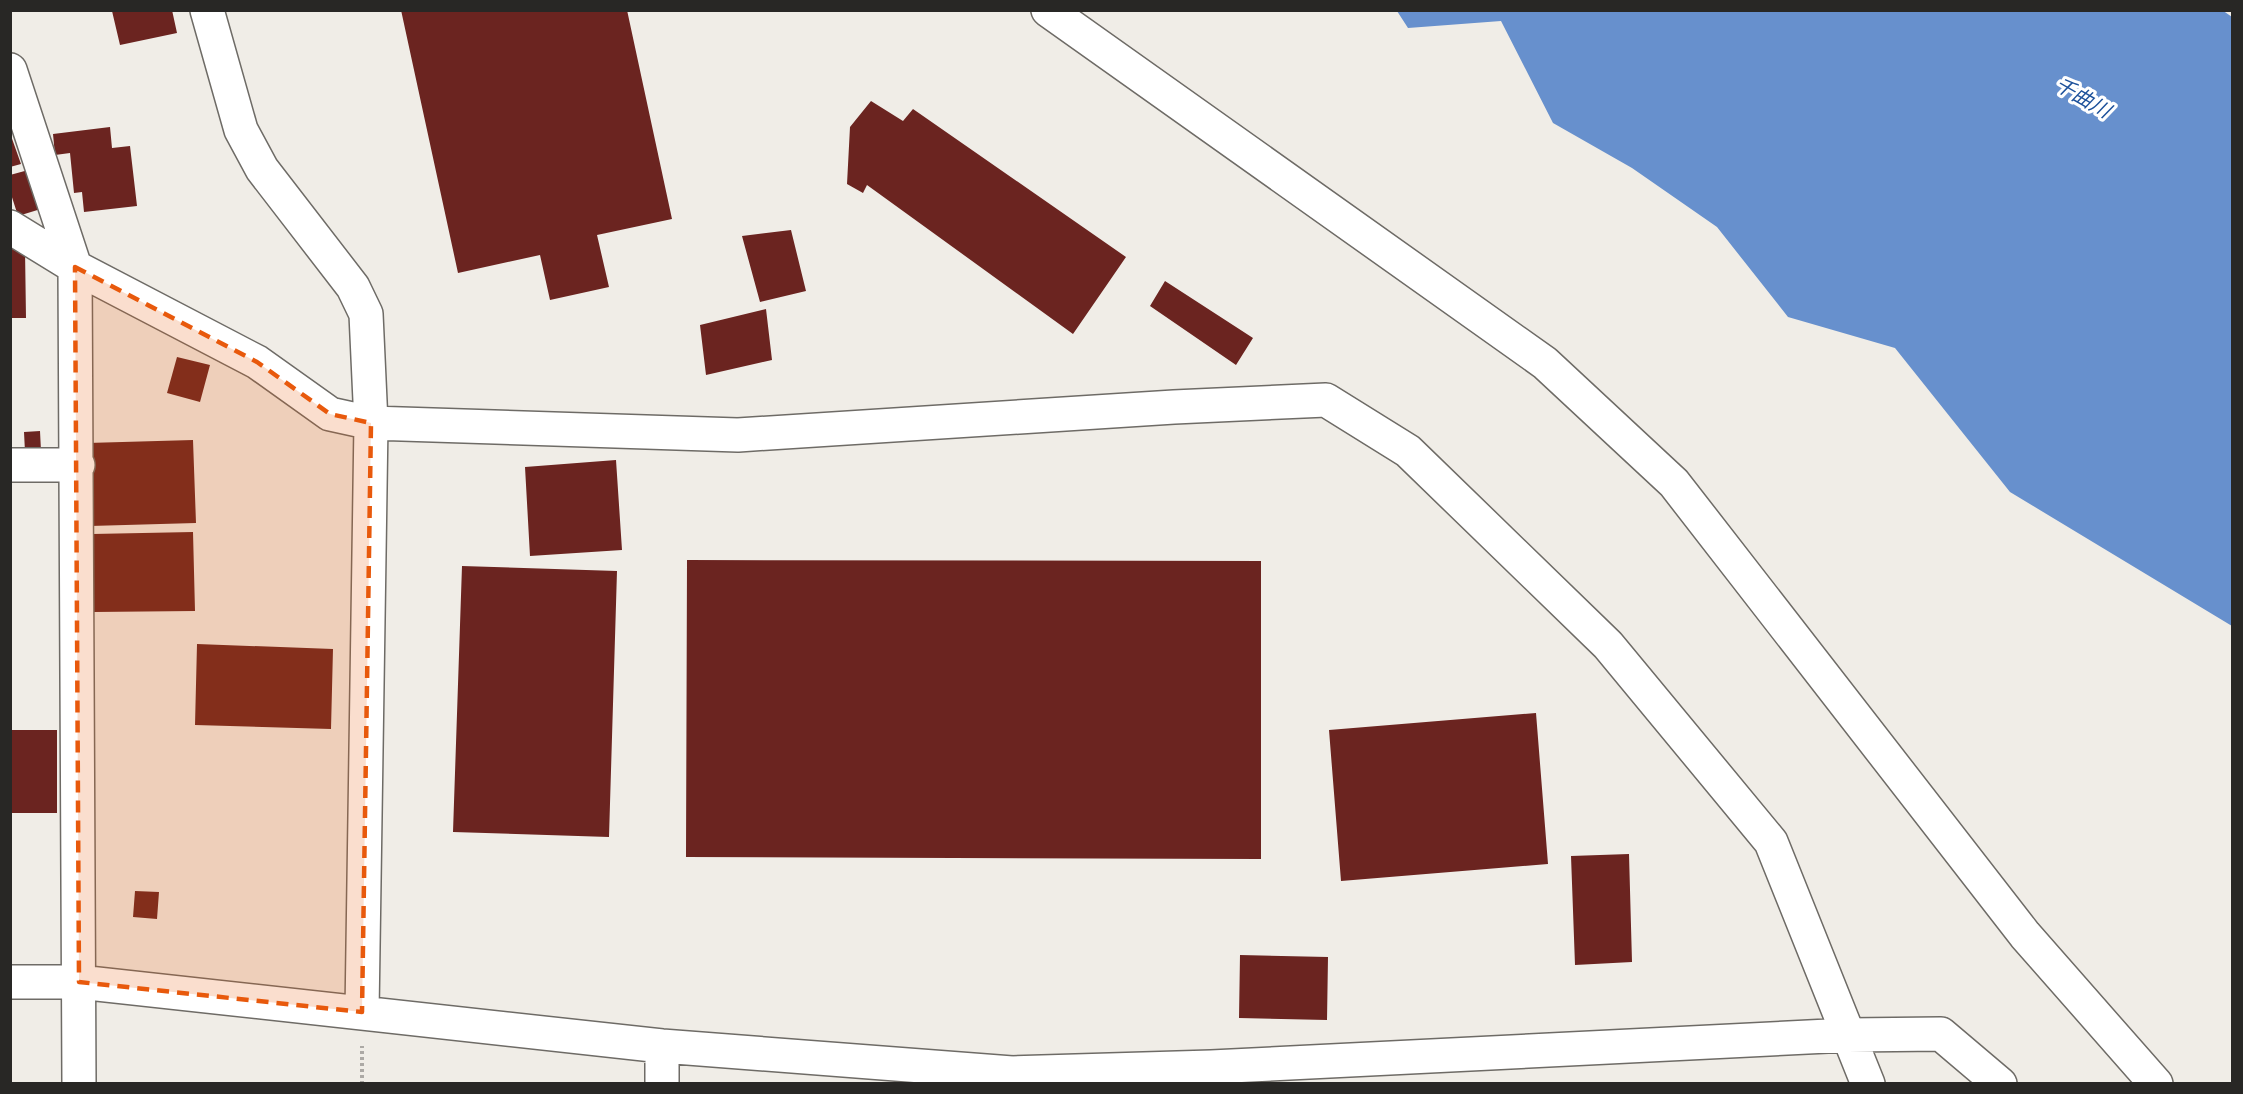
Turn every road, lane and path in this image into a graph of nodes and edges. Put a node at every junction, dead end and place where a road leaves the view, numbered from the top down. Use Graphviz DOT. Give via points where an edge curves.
graph roads {
  1 [pos="207,10"];
  2 [pos="1048,10"];
  3 [pos="10,70"];
  4 [pos="10,227"];
  5 [pos="75,267"];
  6 [pos="371,423"];
  7 [pos="10,465"];
  8 [pos="78,465"];
  9 [pos="10,982"];
  10 [pos="79,982"];
  11 [pos="362,1012"];
  12 [pos="1848,1035"];
  13 [pos="662,1046"];
  14 [pos="949,1076"];
  15 [pos="79,1083"];
  16 [pos="662,1083"];
  17 [pos="1868,1083"];
  18 [pos="2000,1083"];
  19 [pos="2156,1083"];
  1 -- 6 [label="street" via="241,130 262,169 353,287 366,314"];
  2 -- 19 [label="street" via="1545,363 1674,483 2025,935"];
  3 -- 5 [label="street"];
  4 -- 5 [label="street"];
  5 -- 6 [label="street" via="256,362 330,414"];
  5 -- 8 [label="street"];
  6 -- 11 [label="street"];
  6 -- 12 [label="street" via="738,435 1326,400 1408,451 1608,645 1771,842"];
  7 -- 8 [label="street"];
  8 -- 10 [label="street"];
  9 -- 10 [label="street"];
  10 -- 11 [label="street"];
  10 -- 15 [label="street"];
  11 -- 13 [label="street"];
  12 -- 14 [label="street"];
  12 -- 17 [label="street"];
  12 -- 18 [label="street" via="1941,1034"];
  13 -- 14 [label="street"];
  13 -- 16 [label="street"];
}
